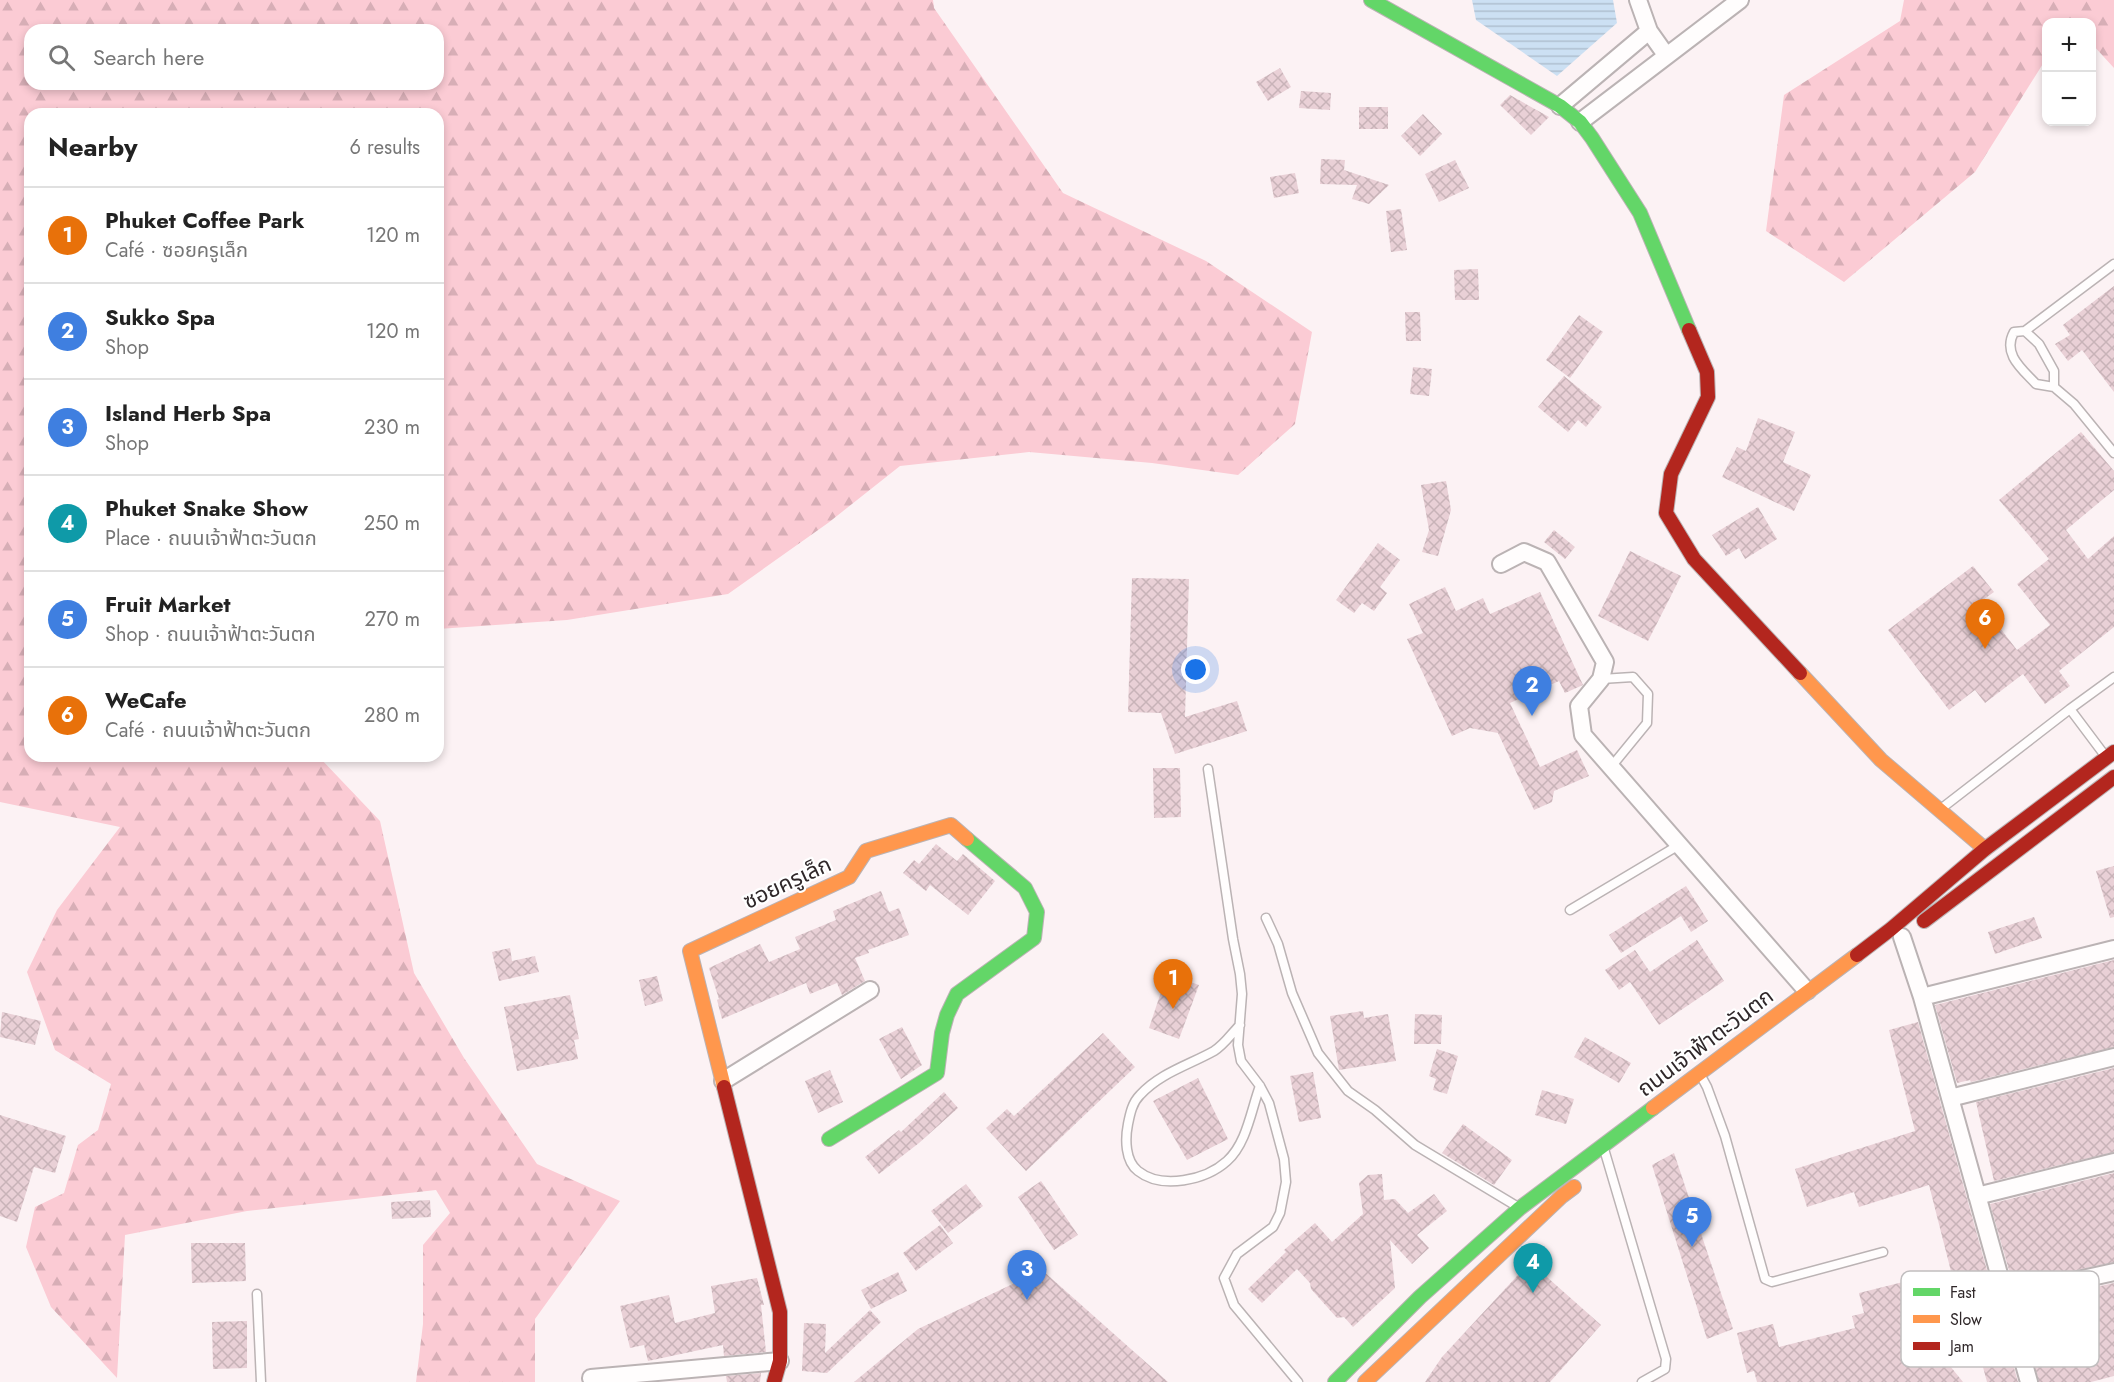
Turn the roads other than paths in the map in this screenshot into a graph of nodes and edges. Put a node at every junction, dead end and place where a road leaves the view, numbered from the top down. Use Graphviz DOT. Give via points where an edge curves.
graph roads {
  1 [pos="1371,0"];
  2 [pos="1638,0"];
  3 [pos="1740,0"];
  4 [pos="1649,31"];
  5 [pos="1666,55"];
  6 [pos="1560,106"];
  7 [pos="1580,122"];
  8 [pos="2114,264"];
  9 [pos="2025,331"];
  10 [pos="2054,387"];
  11 [pos="2114,453"];
  12 [pos="1501,564"];
  13 [pos="2114,677"];
  14 [pos="1601,679"];
  15 [pos="2070,709"];
  16 [pos="2112,759"];
  17 [pos="1611,767"];
  18 [pos="1208,769"];
  19 [pos="2114,777"];
  20 [pos="1939,810"];
  21 [pos="1679,846"];
  22 [pos="1985,849"];
  23 [pos="1570,910"];
  24 [pos="1266,918"];
  25 [pos="1902,938"];
  26 [pos="2114,949"];
  27 [pos="870,990"];
  28 [pos="1807,991"];
  29 [pos="1828,994"];
  30 [pos="1922,997"];
  31 [pos="1240,1025"];
  32 [pos="2114,1057"];
  33 [pos="1699,1073"];
  34 [pos="723,1081"];
  35 [pos="1260,1086"];
  36 [pos="1950,1098"];
  37 [pos="829,1139"];
  38 [pos="1603,1146"];
  39 [pos="2114,1162"];
  40 [pos="1603,1165"];
  41 [pos="1977,1196"];
  42 [pos="1520,1208"];
  43 [pos="1883,1252"];
  44 [pos="1998,1271"];
  45 [pos="2114,1272"];
  46 [pos="2099,1275"];
  47 [pos="257,1294"];
  48 [pos="780,1361"];
  49 [pos="2025,1367"];
  50 [pos="591,1378"];
  51 [pos="261,1382"];
  52 [pos="774,1382"];
  53 [pos="1298,1382"];
  54 [pos="1335,1382"];
  55 [pos="1365,1382"];
  56 [pos="1642,1382"];
  57 [pos="2029,1382"];
  1 -- 6 [label="street"];
  2 -- 4 [label="street"];
  3 -- 5 [label="street"];
  4 -- 5 [label="street"];
  4 -- 6 [label="street"];
  5 -- 7 [label="street"];
  6 -- 7 [label="street"];
  7 -- 20 [label="street" via="1640,213 1707,372 1708,397 1671,474 1666,513 1694,560 1881,760"];
  8 -- 9 [label="lane"];
  9 -- 10 [label="lane" via="2039,345 2054,371"];
  9 -- 10 [label="lane" via="2014,333 2010,340 2012,358 2036,384"];
  10 -- 11 [label="lane" via="2074,404"];
  12 -- 14 [label="street" via="1524,552 1547,562 1605,662"];
  13 -- 15 [label="lane"];
  14 -- 17 [label="street" via="1579,706 1583,735"];
  14 -- 17 [label="lane" via="1633,677 1648,694 1647,723"];
  15 -- 16 [label="lane"];
  15 -- 20 [label="lane"];
  16 -- 22 [label="street, ถนนเจ้าฟ้าตะวันตก"];
  17 -- 21 [label="street"];
  18 -- 31 [label="lane" via="1240,974"];
  19 -- 25 [label="street"];
  20 -- 22 [label="street"];
  21 -- 23 [label="lane"];
  21 -- 28 [label="street"];
  22 -- 28 [label="street, ถนนเจ้าฟ้าตะวันตก" via="1891,929"];
  24 -- 42 [label="lane" via="1318,1053 1348,1091 1415,1145"];
  25 -- 29 [label="street"];
  25 -- 30 [label="street"];
  26 -- 30 [label="street"];
  27 -- 34 [label="street"];
  28 -- 33 [label="street, ถนนเจ้าฟ้าตะวันตก"];
  30 -- 36 [label="street"];
  31 -- 35 [label="lane" via="1241,1061"];
  31 -- 35 [label="lane" via="1217,1049 1171,1072 1139,1096 1130,1111 1126,1132 1128,1157 1137,1171 1163,1181 1200,1177 1227,1161 1238,1146"];
  32 -- 36 [label="street"];
  33 -- 38 [label="street, ถนนเจ้าฟ้าตะวันตก"];
  33 -- 43 [label="lane" via="1725,1136 1765,1280 1772,1282"];
  34 -- 37 [label="street, ซอยครูเล็ก" via="690,951 849,877 866,851 951,825 1026,888 1037,912 1034,938 957,994 942,1033 938,1073"];
  34 -- 48 [label="street, ซอยครูเล็ก" via="780,1312"];
  35 -- 53 [label="lane" via="1269,1103 1286,1182 1273,1227 1237,1254 1224,1278 1234,1305"];
  36 -- 41 [label="street"];
  38 -- 40 [label="lane"];
  38 -- 42 [label="street, ถนนเจ้าฟ้าตะวันตก"];
  39 -- 41 [label="street"];
  40 -- 55 [label="street" via="1562,1196"];
  40 -- 56 [label="lane" via="1666,1359 1665,1369"];
  41 -- 44 [label="street"];
  42 -- 54 [label="street, ถนนเจ้าฟ้าตะวันตก" via="1420,1297"];
  45 -- 46 [label="street"];
  47 -- 51 [label="lane"];
  48 -- 50 [label="street"];
  48 -- 52 [label="street, ซอยครูเล็ก"];
  49 -- 57 [label="street"];
}
